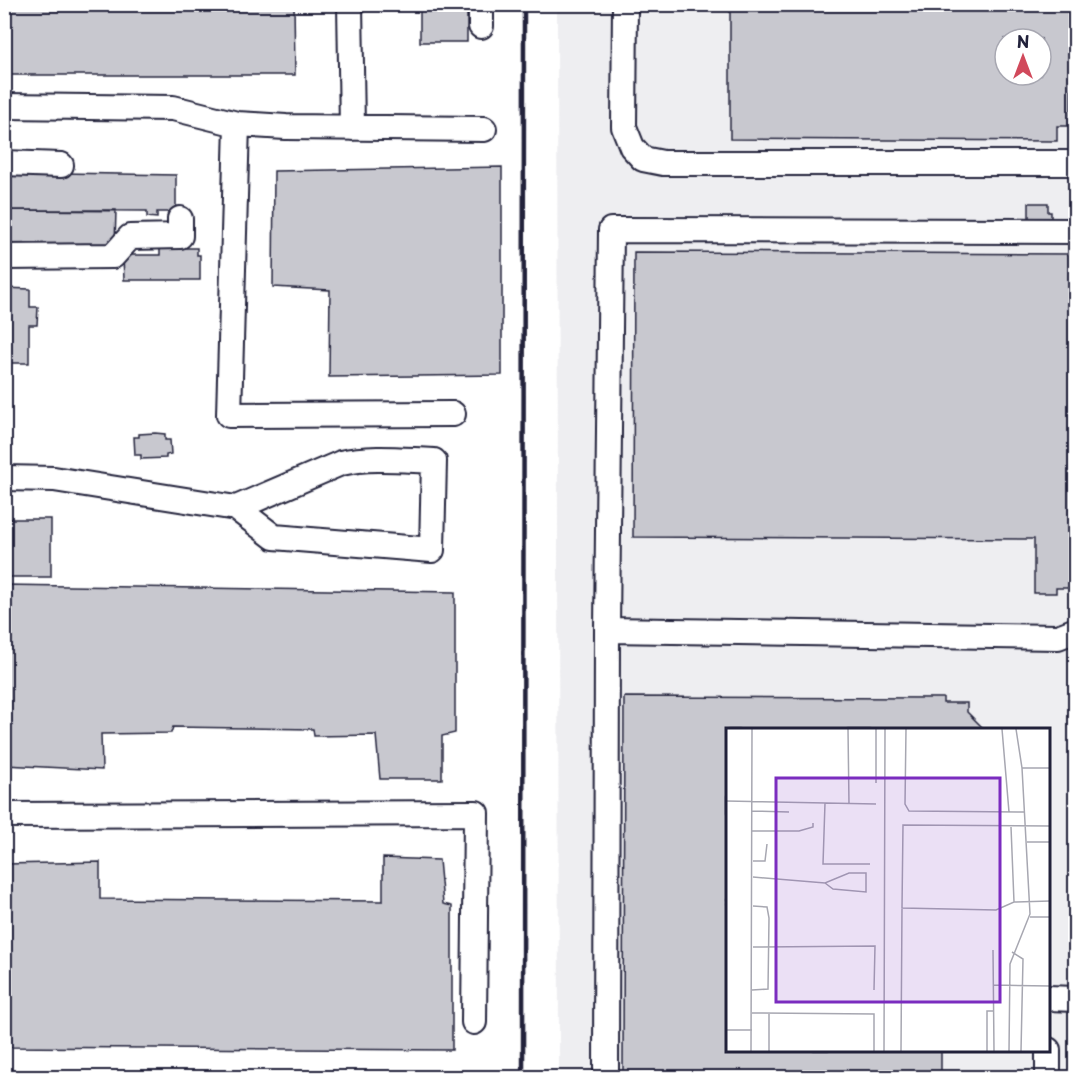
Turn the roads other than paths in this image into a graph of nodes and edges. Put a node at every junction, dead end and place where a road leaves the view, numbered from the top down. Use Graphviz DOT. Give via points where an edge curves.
graph roads {
  1 [pos="350,4"];
  2 [pos="625,4"];
  3 [pos="4,106"];
  4 [pos="237,124"];
  5 [pos="352,128"];
  6 [pos="484,129"];
  7 [pos="4,163"];
  8 [pos="1076,163"];
  9 [pos="61,165"];
  10 [pos="180,219"];
  11 [pos="1076,231"];
  12 [pos="4,257"];
  13 [pos="453,414"];
  14 [pos="4,478"];
  15 [pos="236,508"];
  16 [pos="608,630"];
  17 [pos="1076,630"];
  18 [pos="4,815"];
  19 [pos="1050,998"];
  20 [pos="1076,999"];
  21 [pos="474,1022"];
  22 [pos="1048,1052"];
  23 [pos="606,1077"];
  24 [pos="1048,1077"];
  1 -- 5 [label="lane"];
  2 -- 8 [label="lane" via="624,128 632,147 643,159 663,163"];
  3 -- 4 [label="lane" via="173,108"];
  4 -- 5 [label="lane"];
  4 -- 13 [label="lane" via="229,415"];
  5 -- 6 [label="lane"];
  7 -- 9 [label="lane"];
  10 -- 12 [label="lane" via="180,236 130,237 113,256"];
  11 -- 16 [label="lane" via="611,230"];
  14 -- 15 [label="lane" via="54,479"];
  15 -- 15 [label="lane" via="273,537 432,550 434,461 352,461"];
  16 -- 17 [label="lane" via="1058,636"];
  16 -- 23 [label="lane"];
  18 -- 21 [label="lane" via="476,813"];
  19 -- 20 [label="lane"];
  22 -- 24 [label="lane"];
}
